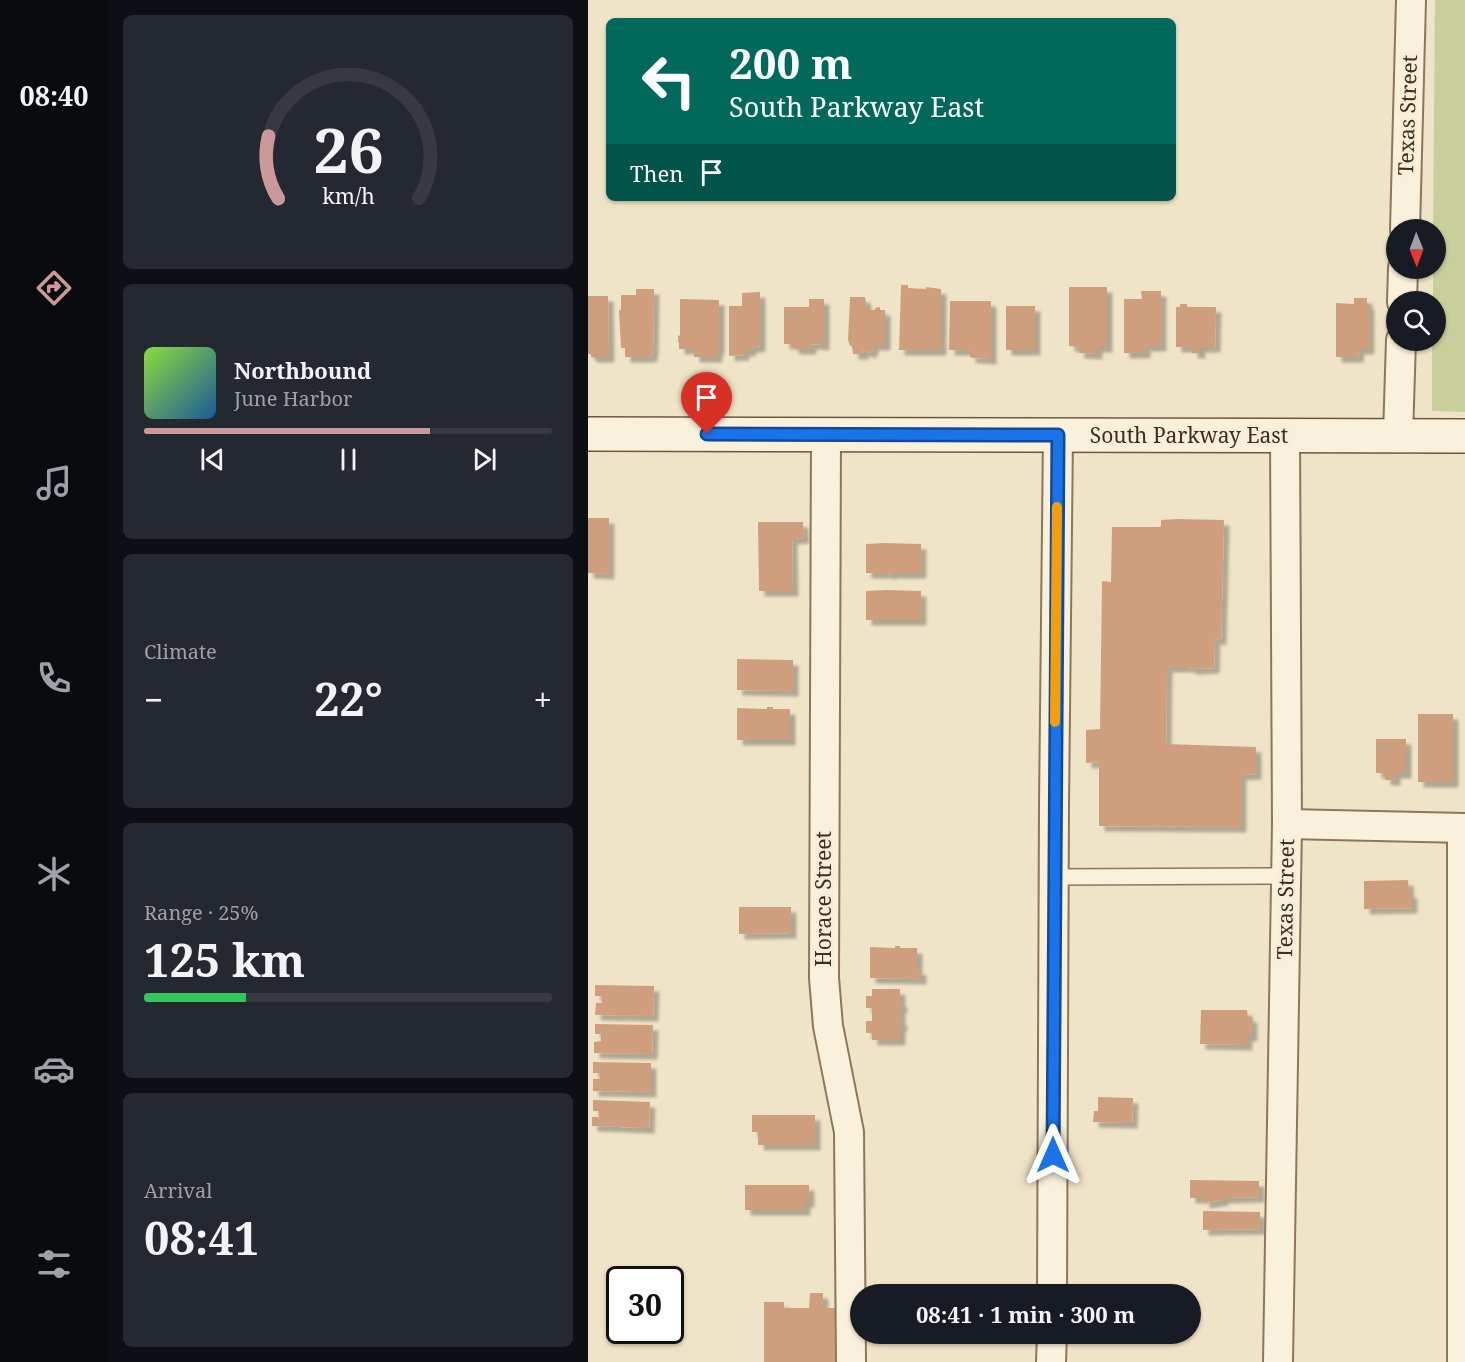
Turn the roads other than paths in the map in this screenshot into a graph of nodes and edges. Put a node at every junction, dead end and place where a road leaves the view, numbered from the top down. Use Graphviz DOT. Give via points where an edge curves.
graph roads {
  1 [pos="1412,0"];
  2 [pos="1405,219"];
  3 [pos="1401,351"];
  4 [pos="588,434"];
  5 [pos="826,435"];
  6 [pos="1058,435"];
  7 [pos="1398,436"];
  8 [pos="1465,436"];
  9 [pos="1285,437"];
  10 [pos="1287,824"];
  11 [pos="1463,828"];
  12 [pos="1286,876"];
  13 [pos="1054,877"];
  14 [pos="1052,1284"];
  15 [pos="1052,1344"];
  16 [pos="850,1362"];
  17 [pos="1052,1362"];
  18 [pos="1278,1362"];
  19 [pos="1462,1362"];
  1 -- 2 [label="street, Texas Street"];
  3 -- 7 [label="street"];
  4 -- 5 [label="main road, South Parkway East"];
  5 -- 6 [label="main road, South Parkway East"];
  5 -- 16 [label="street, Horace Street" via="824,978 828,1026 849,1132"];
  6 -- 9 [label="main road, South Parkway East"];
  6 -- 13 [label="street"];
  7 -- 8 [label="main road, South Parkway East"];
  7 -- 9 [label="main road, South Parkway East"];
  9 -- 10 [label="street, Texas Street"];
  10 -- 11 [label="street"];
  10 -- 12 [label="street, Texas Street"];
  11 -- 19 [label="street"];
  12 -- 13 [label="lane"];
  12 -- 18 [label="street, Texas Street"];
  13 -- 14 [label="street"];
  15 -- 17 [label="street"];
}
